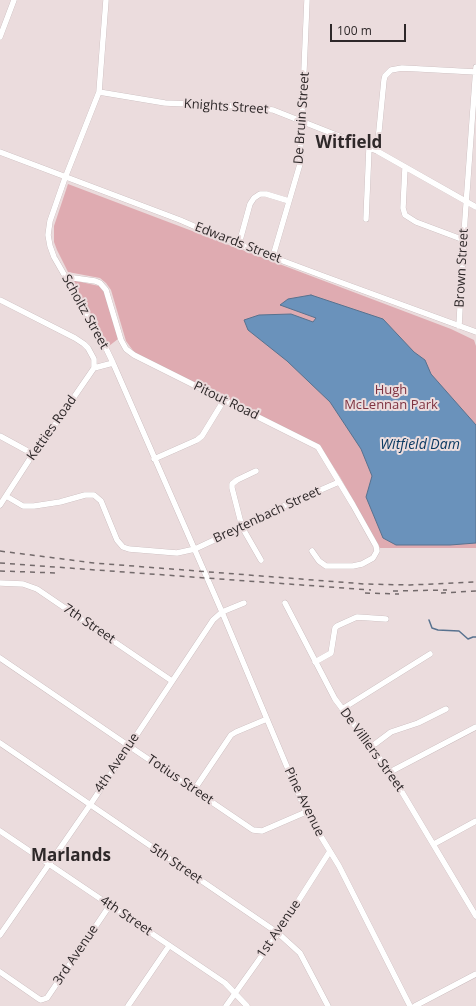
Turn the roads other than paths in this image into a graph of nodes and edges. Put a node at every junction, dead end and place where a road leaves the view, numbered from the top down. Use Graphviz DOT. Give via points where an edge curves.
graph roads {
  1 [pos="14,0"];
  2 [pos="106,0"];
  3 [pos="307,0"];
  4 [pos="0,37"];
  5 [pos="476,67"];
  6 [pos="476,72"];
  7 [pos="98,92"];
  8 [pos="302,123"];
  9 [pos="474,126"];
  10 [pos="369,148"];
  11 [pos="0,152"];
  12 [pos="377,152"];
  13 [pos="405,168"];
  14 [pos="65,178"];
  15 [pos="289,201"];
  16 [pos="466,202"];
  17 [pos="476,207"];
  18 [pos="366,219"];
  19 [pos="464,240"];
  20 [pos="239,244"];
  21 [pos="272,256"];
  22 [pos="67,278"];
  23 [pos="0,300"];
  24 [pos="459,326"];
  25 [pos="476,332"];
  26 [pos="113,363"];
  27 [pos="94,368"];
  28 [pos="224,400"];
  29 [pos="0,436"];
  30 [pos="33,454"];
  31 [pos="154,459"];
  32 [pos="256,471"];
  33 [pos="339,482"];
  34 [pos="6,496"];
  35 [pos="0,505"];
  36 [pos="242,527"];
  37 [pos="195,549"];
  38 [pos="312,551"];
  39 [pos="261,560"];
  40 [pos="0,583"];
  41 [pos="244,603"];
  42 [pos="285,603"];
  43 [pos="222,612"];
  44 [pos="386,619"];
  45 [pos="430,654"];
  46 [pos="0,658"];
  47 [pos="315,662"];
  48 [pos="172,681"];
  49 [pos="342,709"];
  50 [pos="446,709"];
  51 [pos="266,719"];
  52 [pos="476,727"];
  53 [pos="0,743"];
  54 [pos="129,746"];
  55 [pos="371,747"];
  56 [pos="390,772"];
  57 [pos="194,790"];
  58 [pos="90,805"];
  59 [pos="306,812"];
  60 [pos="476,821"];
  61 [pos="0,831"];
  62 [pos="434,844"];
  63 [pos="330,852"];
  64 [pos="48,864"];
  65 [pos="110,905"];
  66 [pos="476,916"];
  67 [pos="278,933"];
  68 [pos="0,935"];
  69 [pos="169,946"];
  70 [pos="0,972"];
  71 [pos="476,974"];
  72 [pos="235,992"];
  73 [pos="128,1006"];
  74 [pos="226,1006"];
  75 [pos="247,1006"];
  76 [pos="328,1006"];
  77 [pos="410,1006"];
  78 [pos="415,1006"];
  1 -- 4 [label="street"];
  2 -- 7 [label="street, Scholtz Street"];
  3 -- 8 [label="street, De Bruin Street"];
  5 -- 6 [label="street, Brown Street"];
  6 -- 9 [label="street, Brown Street"];
  6 -- 12 [label="street" via="402,68 391,70 384,80"];
  7 -- 8 [label="street, Knights Street" via="171,104 264,108"];
  7 -- 14 [label="street, Scholtz Street"];
  8 -- 10 [label="street, Knights Street"];
  8 -- 15 [label="street, De Bruin Street" via="300,164"];
  9 -- 16 [label="street, Brown Street"];
  10 -- 12 [label="street, Knights Street"];
  10 -- 18 [label="street"];
  11 -- 14 [label="street, Edwards Street"];
  12 -- 13 [label="street, Knights Street"];
  13 -- 16 [label="street, Knights Street"];
  13 -- 19 [label="street" via="405,215 416,222"];
  14 -- 20 [label="street, Edwards Street"];
  14 -- 22 [label="street, Scholtz Street" via="48,235 52,252"];
  15 -- 20 [label="street" via="266,194 257,195 250,204"];
  15 -- 21 [label="street, De Bruin Street"];
  16 -- 17 [label="street, Knights Street"];
  16 -- 19 [label="street, Brown Street"];
  19 -- 24 [label="street, Brown Street"];
  20 -- 21 [label="street, Edwards Street"];
  21 -- 24 [label="street, Edwards Street"];
  22 -- 26 [label="street, Scholtz Street"];
  22 -- 28 [label="street, Pitout Road" via="95,281 106,290 126,349"];
  23 -- 27 [label="street" via="84,344 94,359"];
  24 -- 25 [label="street, Edwards Street"];
  26 -- 27 [label="street"];
  26 -- 31 [label="street, Scholtz Street"];
  27 -- 30 [label="street, Ketties Road"];
  28 -- 31 [label="street" via="202,436"];
  28 -- 33 [label="street, Pitout Road" via="317,445"];
  29 -- 30 [label="street"];
  30 -- 34 [label="street, Ketties Road"];
  31 -- 37 [label="street, Scholtz Street"];
  32 -- 36 [label="street" via="232,484"];
  33 -- 36 [label="street, Breytenbach Street" via="256,518"];
  33 -- 38 [label="street, Pitout Road" via="377,551 373,558 353,566 322,565"];
  34 -- 35 [label="street, Ketties Road"];
  34 -- 37 [label="street, Breytenbach Street" via="23,506 34,506 92,494 101,501 117,540 123,547 172,554"];
  36 -- 37 [label="street, Breytenbach Street"];
  36 -- 39 [label="street"];
  37 -- 43 [label="street, Scholtz Street"];
  40 -- 48 [label="street, 7th Street" via="23,584 37,589"];
  41 -- 43 [label="street, 4th Avenue"];
  42 -- 47 [label="street, De Villiers Street"];
  43 -- 48 [label="street, 4th Avenue" via="213,620"];
  43 -- 51 [label="street, Pine Avenue"];
  44 -- 47 [label="street" via="357,617 338,626 335,628 331,653"];
  45 -- 49 [label="street"];
  46 -- 54 [label="street, Totius Street"];
  47 -- 49 [label="street, De Villiers Street"];
  48 -- 54 [label="street, 4th Avenue"];
  49 -- 55 [label="street, De Villiers Street"];
  50 -- 55 [label="street" via="418,723 391,732"];
  51 -- 57 [label="street" via="231,735"];
  51 -- 59 [label="street, Pine Avenue"];
  52 -- 56 [label="street"];
  53 -- 58 [label="street, 5th Street"];
  54 -- 57 [label="street, Totius Street"];
  54 -- 58 [label="street, 4th Avenue"];
  55 -- 56 [label="street, De Villiers Street"];
  56 -- 62 [label="street, De Villiers Street"];
  57 -- 59 [label="street, Totius Street" via="257,831"];
  58 -- 64 [label="street, 4th Avenue"];
  58 -- 67 [label="street, 5th Street"];
  59 -- 63 [label="street, Pine Avenue"];
  60 -- 62 [label="street"];
  61 -- 64 [label="street, 4th Street"];
  62 -- 66 [label="street, De Villiers Street"];
  63 -- 67 [label="street, 1st Avenue"];
  63 -- 77 [label="street, Pine Avenue"];
  64 -- 65 [label="street, 4th Street"];
  64 -- 68 [label="street, 4th Avenue"];
  65 -- 69 [label="street, 4th Street"];
  65 -- 70 [label="street, 3rd Avenue" via="47,998 38,999"];
  67 -- 72 [label="street, 1st Avenue"];
  67 -- 76 [label="street, 5th Street" via="300,953"];
  69 -- 72 [label="street, 4th Street"];
  69 -- 73 [label="street"];
  71 -- 78 [label="street"];
  72 -- 74 [label="street, 1st Avenue"];
  72 -- 75 [label="street, 4th Street"];
}
